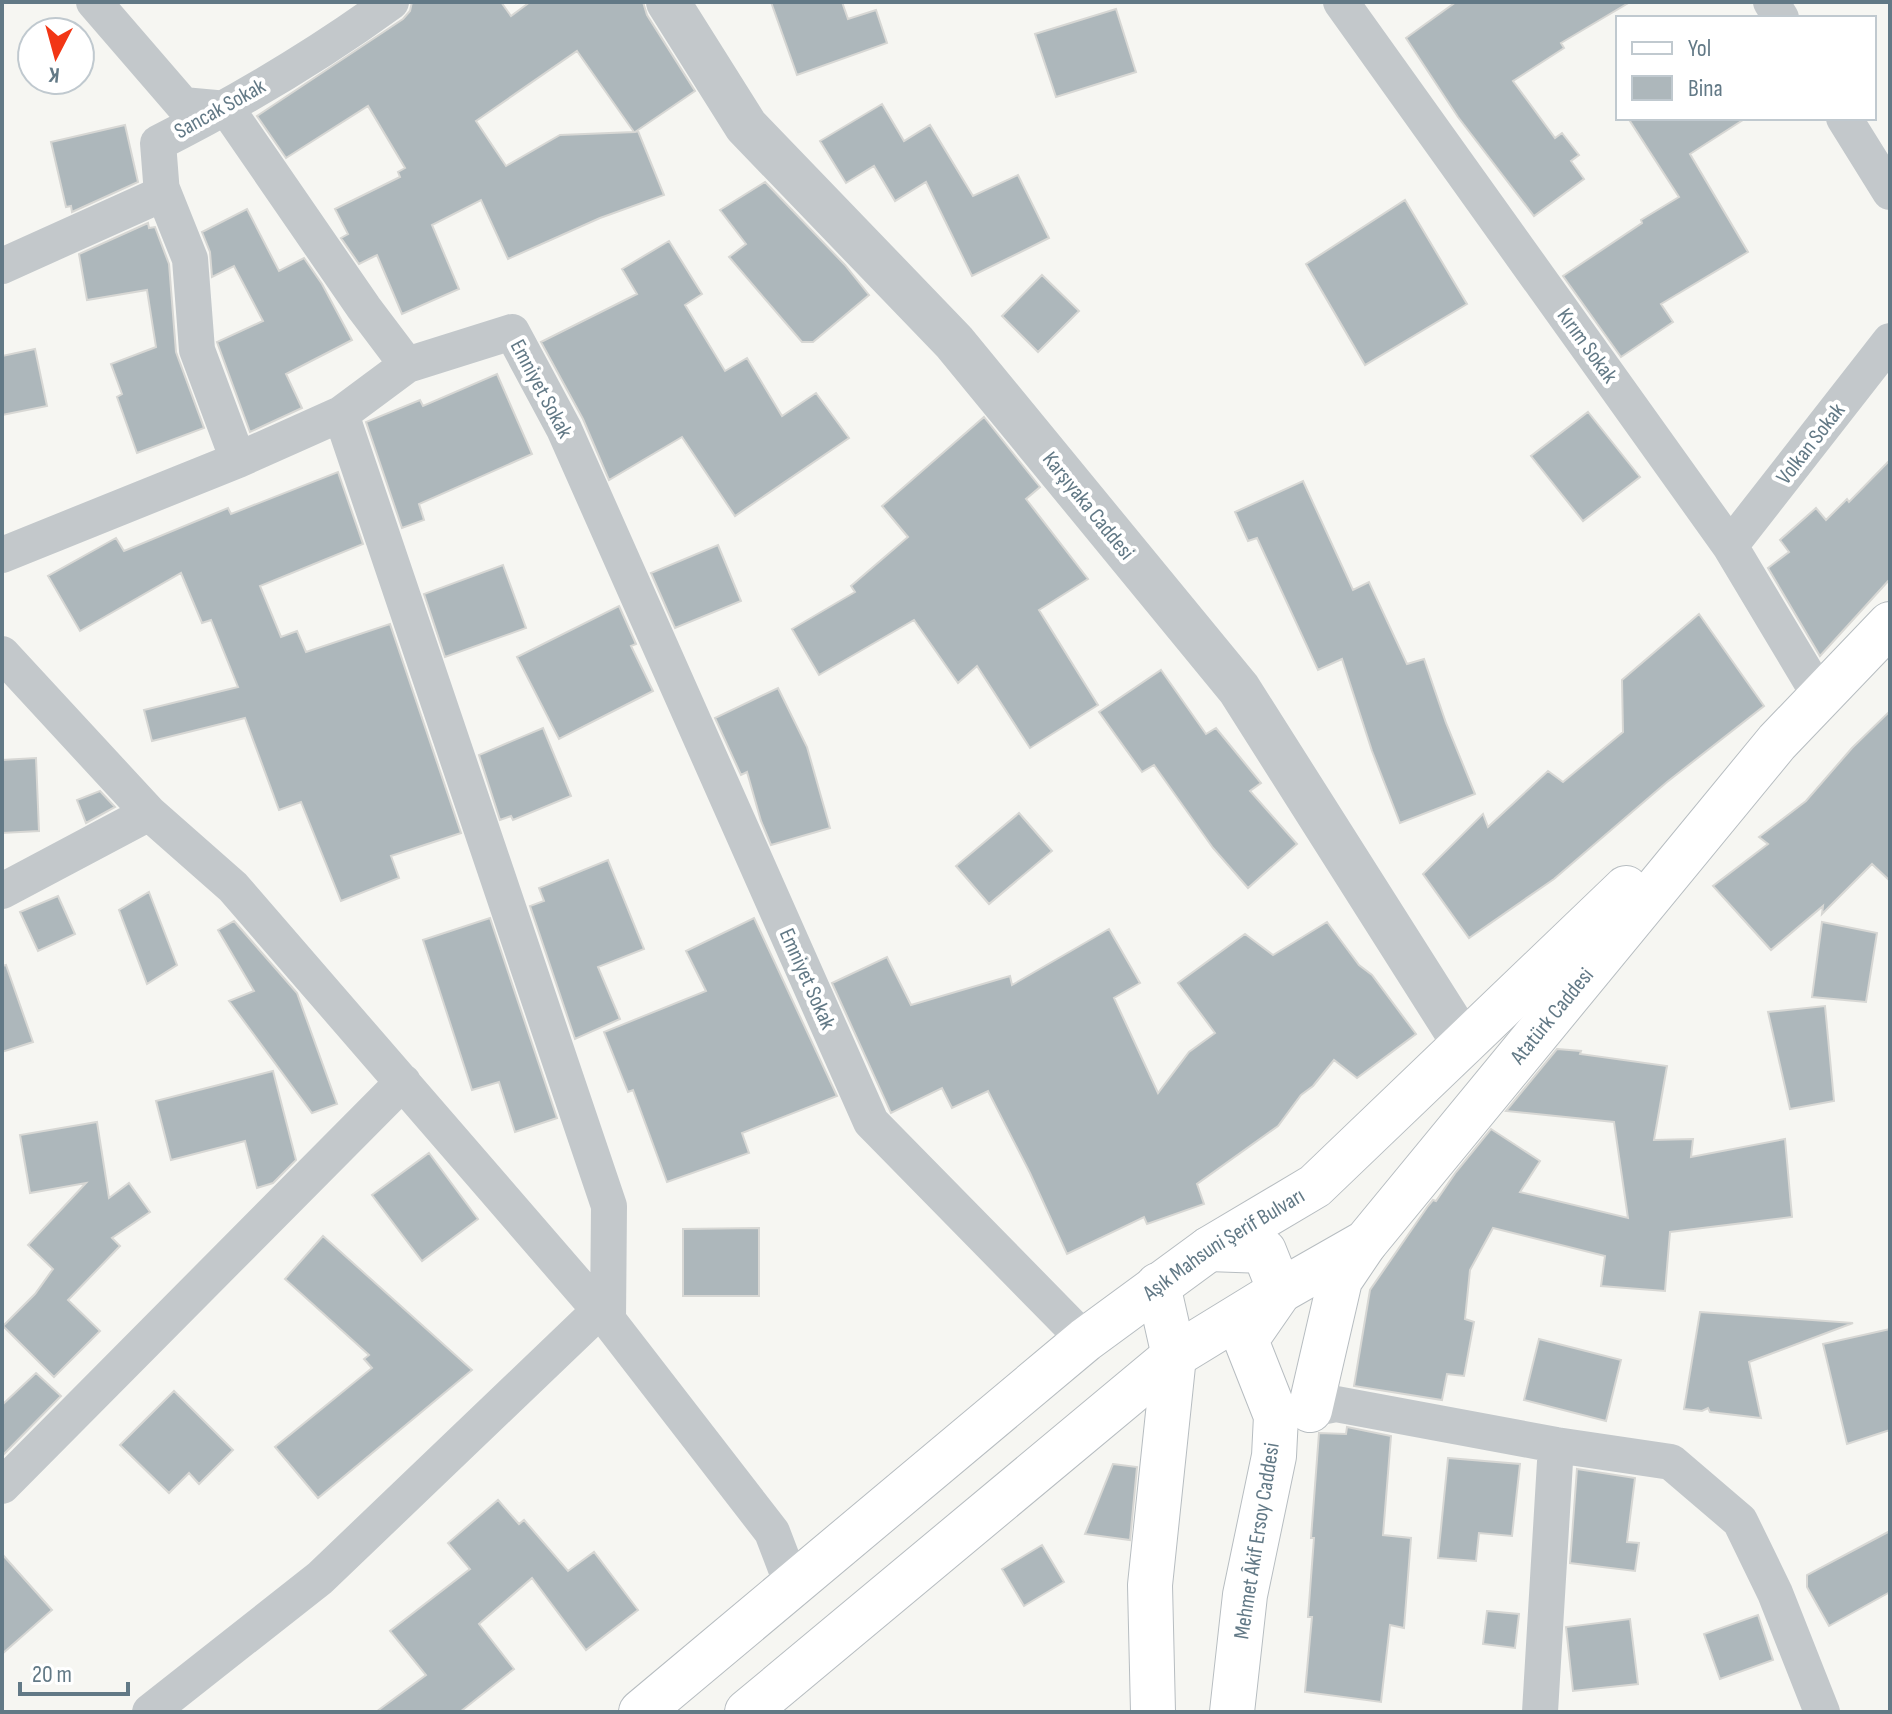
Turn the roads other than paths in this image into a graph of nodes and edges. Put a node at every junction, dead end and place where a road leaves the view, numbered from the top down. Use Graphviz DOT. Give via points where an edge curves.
graph roads {
  1 [pos="94,2"];
  2 [pos="391,2"];
  3 [pos="668,2"];
  4 [pos="1341,2"];
  5 [pos="227,109"];
  6 [pos="1845,120"];
  7 [pos="162,189"];
  8 [pos="1890,192"];
  9 [pos="2,266"];
  10 [pos="1890,341"];
  11 [pos="407,365"];
  12 [pos="341,414"];
  13 [pos="238,460"];
  14 [pos="1730,546"];
  15 [pos="2,555"];
  16 [pos="1890,624"];
  17 [pos="2,654"];
  18 [pos="1821,698"];
  19 [pos="1777,742"];
  20 [pos="149,813"];
  21 [pos="2,891"];
  22 [pos="1464,1044"];
  23 [pos="403,1082"];
  24 [pos="1366,1242"];
  25 [pos="1209,1249"];
  26 [pos="1158,1285"];
  27 [pos="1280,1291"];
  28 [pos="604,1315"];
  29 [pos="1085,1340"];
  30 [pos="1174,1356"];
  31 [pos="1293,1413"];
  32 [pos="1556,1445"];
  33 [pos="2,1486"];
  34 [pos="793,1587"];
  35 [pos="150,1712"];
  36 [pos="641,1712"];
  37 [pos="747,1712"];
  38 [pos="1153,1712"];
  39 [pos="1232,1712"];
  40 [pos="1540,1712"];
  41 [pos="1822,1712"];
  1 -- 5 [label="street" via="183,105"];
  2 -- 5 [label="street, Sancak Sokak"];
  3 -- 22 [label="street, Karşıyaka Caddesi" via="746,126 954,342 1239,689"];
  4 -- 14 [label="street, Kırım Sokak"];
  5 -- 7 [label="street, Sancak Sokak" via="158,143"];
  5 -- 11 [label="street"];
  6 -- 8 [label="street"];
  7 -- 9 [label="street" via="162,194"];
  7 -- 13 [label="street" via="190,259 197,350"];
  10 -- 14 [label="street, Volkan Sokak"];
  11 -- 12 [label="street, Emniyet Sokak"];
  11 -- 29 [label="street, Emniyet Sokak" via="512,332 564,429 871,1122"];
  12 -- 13 [label="street, Emniyet Sokak"];
  12 -- 28 [label="street" via="609,1206"];
  13 -- 15 [label="street, Emniyet Sokak"];
  14 -- 18 [label="street, Kırım Sokak"];
  16 -- 18 [label="main road, Atatürk Caddesi"];
  17 -- 20 [label="street"];
  18 -- 19 [label="main road, Atatürk Caddesi"];
  19 -- 22 [label="main road, Aşık Mahsuni Şerif Bulvarı"];
  19 -- 24 [label="main road, Atatürk Caddesi"];
  20 -- 21 [label="street"];
  20 -- 23 [label="street" via="233,887"];
  22 -- 25 [label="main road, Aşık Mahsuni Şerif Bulvarı" via="1315,1186"];
  23 -- 28 [label="street"];
  23 -- 33 [label="street"];
  24 -- 27 [label="main road, Atatürk Caddesi"];
  24 -- 31 [label="main road" via="1340,1280"];
  25 -- 26 [label="main road, Aşık Mahsuni Şerif Bulvarı"];
  25 -- 27 [label="main road" via="1264,1251"];
  26 -- 29 [label="main road, Aşık Mahsuni Şerif Bulvarı"];
  26 -- 30 [label="main road"];
  27 -- 30 [label="main road, Atatürk Caddesi"];
  27 -- 31 [label="main road, Mehmet Âkif Ersoy Caddesi" via="1246,1340"];
  28 -- 34 [label="street" via="772,1532"];
  28 -- 35 [label="street" via="320,1578"];
  29 -- 34 [label="main road, Aşık Mahsuni Şerif Bulvarı"];
  30 -- 37 [label="main road"];
  30 -- 38 [label="main road" via="1150,1585"];
  31 -- 32 [label="street" via="1336,1404"];
  31 -- 39 [label="main road, Mehmet Âkif Ersoy Caddesi" via="1274,1456 1245,1595"];
  32 -- 40 [label="street"];
  32 -- 41 [label="street" via="1671,1462 1740,1521"];
  34 -- 36 [label="main road, Aşık Mahsuni Şerif Bulvarı"];
}
